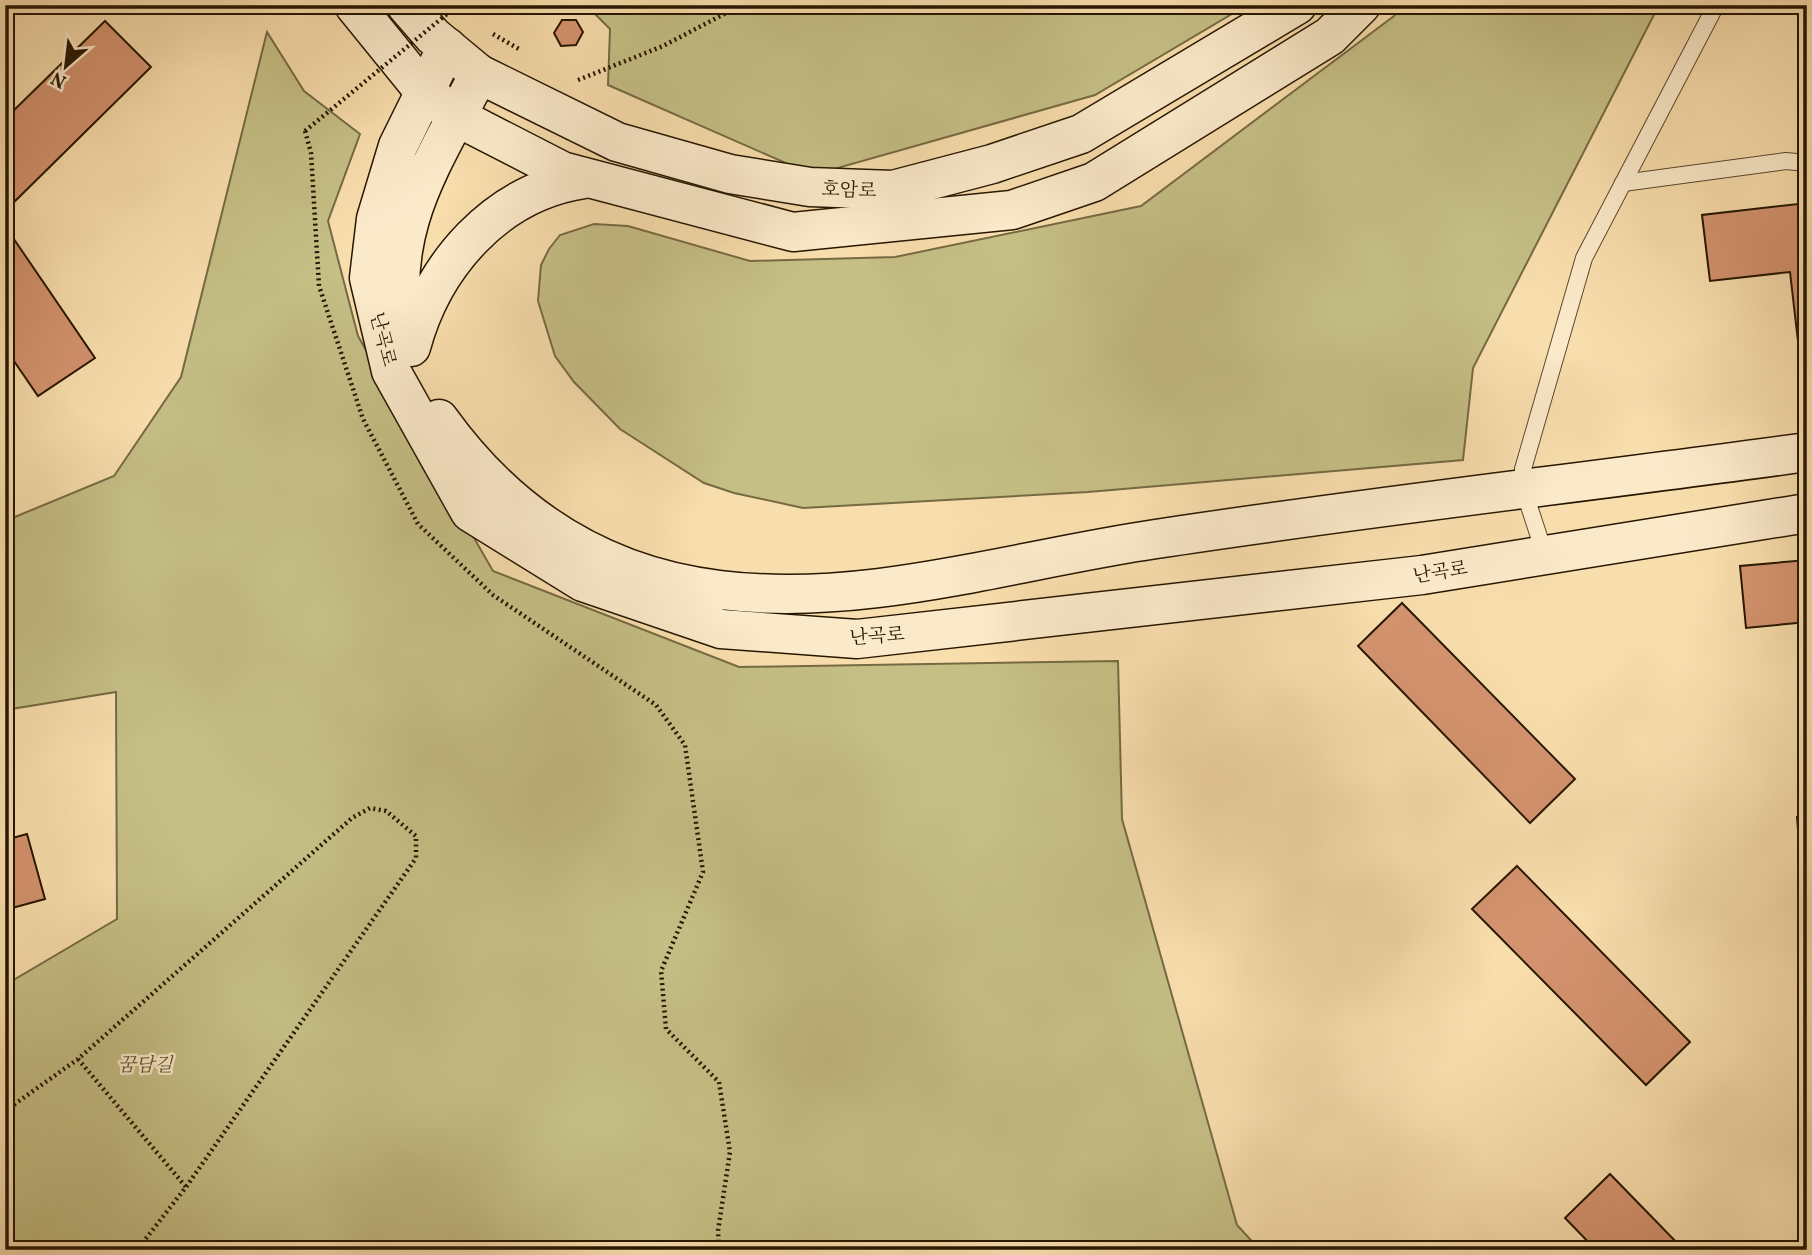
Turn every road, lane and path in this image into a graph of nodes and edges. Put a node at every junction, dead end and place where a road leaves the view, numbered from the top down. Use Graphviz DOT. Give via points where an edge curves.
graph roads {
  1 [pos="354,5"];
  2 [pos="406,5"];
  3 [pos="458,5"];
  4 [pos="756,5"];
  5 [pos="1297,5"];
  6 [pos="1361,5"];
  7 [pos="1716,5"];
  8 [pos="483,29"];
  9 [pos="447,47"];
  10 [pos="529,55"];
  11 [pos="479,74"];
  12 [pos="575,82"];
  13 [pos="423,90"];
  14 [pos="457,117"];
  15 [pos="1807,163"];
  16 [pos="584,179"];
  17 [pos="1623,183"];
  18 [pos="408,359"];
  19 [pos="1807,452"];
  20 [pos="1524,491"];
  21 [pos="1807,513"];
  22 [pos="1545,555"];
  23 [pos="78,1059"];
  24 [pos="5,1111"];
  25 [pos="186,1187"];
  26 [pos="137,1250"];
  27 [pos="719,1250"];
  1 -- 13 [label="main road"];
  2 -- 9 [label="main road, 호암로"];
  3 -- 27 [label="path, bridge" via="305,131 311,153 319,286 363,419 418,524 493,595 656,705 685,745 704,872 661,971 666,1029 719,1082 730,1152"];
  4 -- 12 [label="path" via="726,13 663,46"];
  5 -- 11 [label="main road, 호암로" via="1081,134 893,190 810,187 730,174 617,142"];
  6 -- 16 [label="main road" via="1330,36 1094,182 1012,210 793,232"];
  7 -- 17 [label="lane"];
  8 -- 10 [label="path"];
  9 -- 11 [label="main road, 호암로"];
  9 -- 13 [label="main road, 난곡로"];
  11 -- 14 [label="main road, 난곡로"];
  13 -- 14 [label="main road"];
  13 -- 22 [label="main road, 난곡로" via="398,146 373,242 369,278 391,371 470,512 583,582 721,629 857,639 1408,576"];
  14 -- 16 [label="main road"];
  14 -- 18 [label="main road, 난곡로" via="419,186 403,235 399,278"];
  15 -- 17 [label="lane" via="1786,161"];
  16 -- 18 [label="main road" via="530,195 504,209 471,238 426,301"];
  17 -- 20 [label="lane" via="1584,258 1523,469"];
  18 -- 20 [label="main road, 난곡로" via="437,416 458,445 526,514 611,562 720,590 802,593 906,584 1154,539"];
  19 -- 20 [label="main road, 난곡로"];
  20 -- 22 [label="lane"];
  21 -- 22 [label="main road, 난곡로"];
  23 -- 24 [label="path"];
  23 -- 25 [label="path"];
  23 -- 25 [label="path" via="352,818 378,808 411,830 418,843 416,858"];
  25 -- 26 [label="path"];
}
